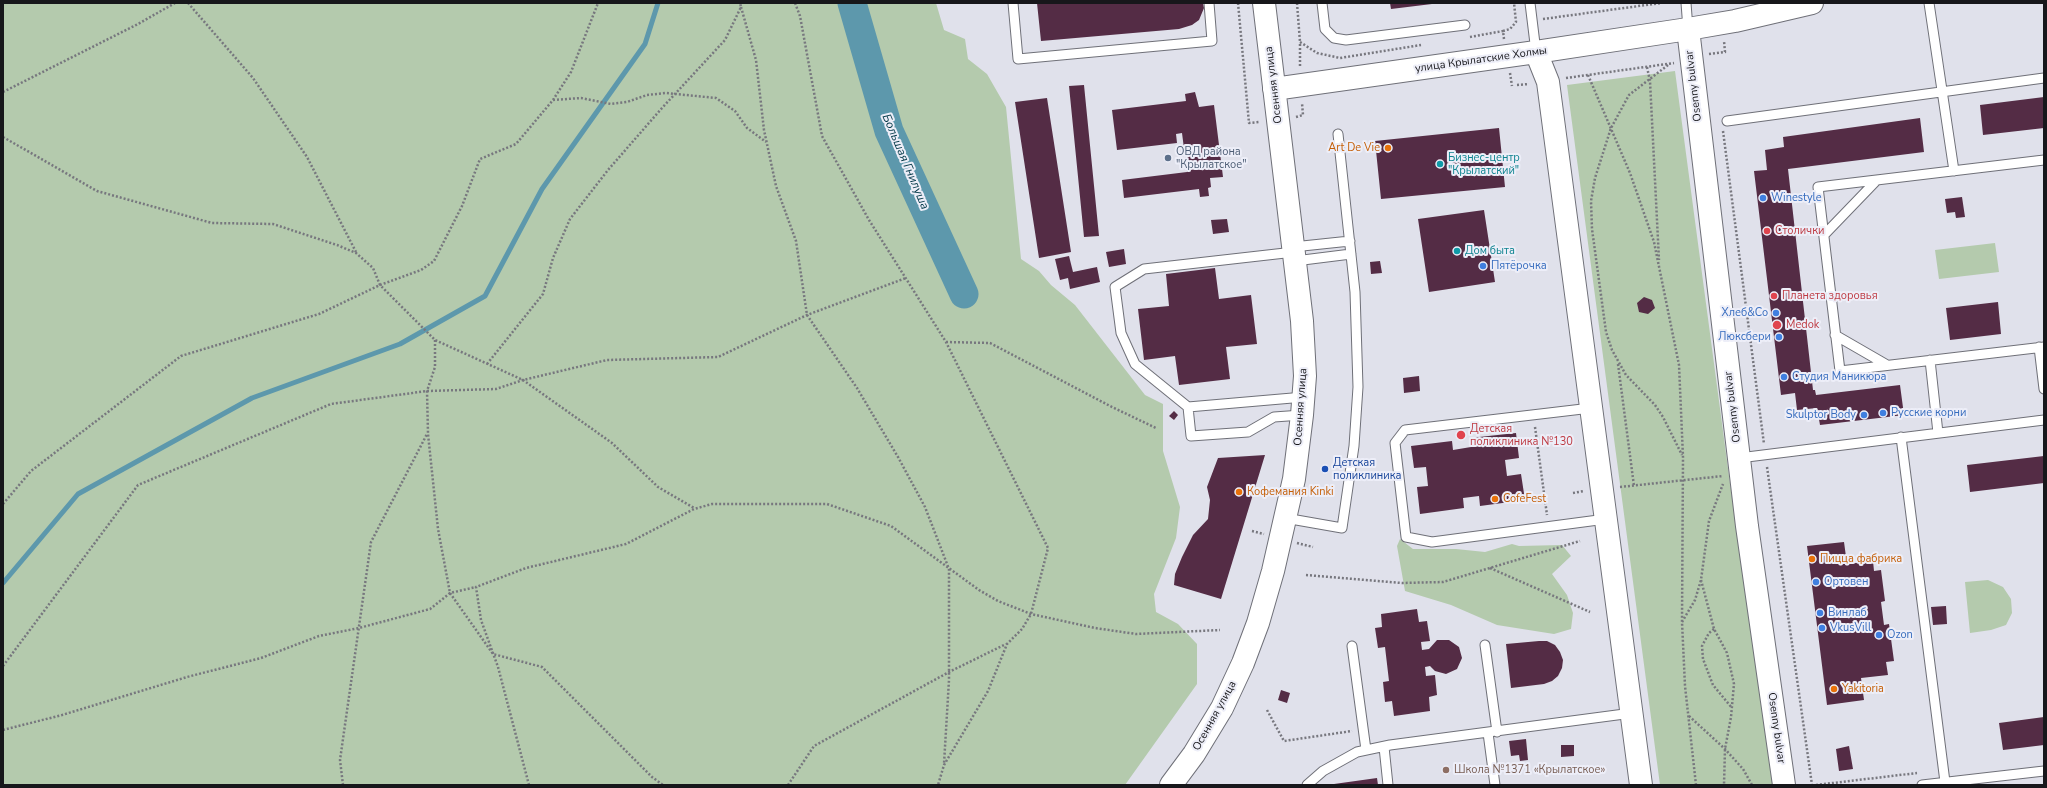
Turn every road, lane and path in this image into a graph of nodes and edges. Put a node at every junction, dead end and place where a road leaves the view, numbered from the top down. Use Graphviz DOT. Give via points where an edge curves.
graph roads {
  1 [pos="175,3"];
  2 [pos="188,3"];
  3 [pos="598,3"];
  4 [pos="740,3"];
  5 [pos="795,3"];
  6 [pos="1013,3"];
  7 [pos="1209,3"];
  8 [pos="1238,3"];
  9 [pos="1264,3"];
  10 [pos="1297,3"];
  11 [pos="1322,3"];
  12 [pos="1530,3"];
  13 [pos="1661,3"];
  14 [pos="1686,3"];
  15 [pos="1812,3"];
  16 [pos="1929,3"];
  17 [pos="741,7"];
  18 [pos="1532,20"];
  19 [pos="1516,22"];
  20 [pos="1465,25"];
  21 [pos="1688,29"];
  22 [pos="1300,42"];
  23 [pos="1536,52"];
  24 [pos="1647,67"];
  25 [pos="1588,75"];
  26 [pos="2044,78"];
  27 [pos="1650,81"];
  28 [pos="1548,82"];
  29 [pos="1517,85"];
  30 [pos="1274,89"];
  31 [pos="1942,90"];
  32 [pos="3,92"];
  33 [pos="675,94"];
  34 [pos="553,100"];
  35 [pos="1727,121"];
  36 [pos="1249,123"];
  37 [pos="1611,128"];
  38 [pos="1338,134"];
  39 [pos="3,137"];
  40 [pos="767,143"];
  41 [pos="2044,160"];
  42 [pos="1954,171"];
  43 [pos="1877,180"];
  44 [pos="1824,235"];
  45 [pos="1350,240"];
  46 [pos="356,253"];
  47 [pos="1294,253"];
  48 [pos="1351,254"];
  49 [pos="1659,269"];
  50 [pos="906,278"];
  51 [pos="380,285"];
  52 [pos="807,315"];
  53 [pos="1835,335"];
  54 [pos="435,340"];
  55 [pos="946,342"];
  56 [pos="2041,347"];
  57 [pos="1930,360"];
  58 [pos="1618,361"];
  59 [pos="488,364"];
  60 [pos="1887,365"];
  61 [pos="523,380"];
  62 [pos="2044,389"];
  63 [pos="427,391"];
  64 [pos="1303,406"];
  65 [pos="1188,407"];
  66 [pos="1591,408"];
  67 [pos="1533,415"];
  68 [pos="2044,420"];
  69 [pos="1156,428"];
  70 [pos="1938,433"];
  71 [pos="428,434"];
  72 [pos="1901,437"];
  73 [pos="1682,457"];
  74 [pos="1734,467"];
  75 [pos="1681,481"];
  76 [pos="1725,482"];
  77 [pos="1634,486"];
  78 [pos="1602,490"];
  79 [pos="1573,493"];
  80 [pos="3,504"];
  81 [pos="694,509"];
  82 [pos="1285,518"];
  83 [pos="1606,519"];
  84 [pos="1549,527"];
  85 [pos="1580,541"];
  86 [pos="1489,567"];
  87 [pos="949,569"];
  88 [pos="1306,575"];
  89 [pos="1701,580"];
  90 [pos="476,587"];
  91 [pos="450,593"];
  92 [pos="1590,612"];
  93 [pos="1032,614"];
  94 [pos="1682,622"];
  95 [pos="359,628"];
  96 [pos="1714,629"];
  97 [pos="1220,630"];
  98 [pos="1007,644"];
  99 [pos="1485,645"];
  100 [pos="1352,646"];
  101 [pos="493,654"];
  102 [pos="3,666"];
  103 [pos="949,672"];
  104 [pos="1732,709"];
  105 [pos="1267,710"];
  106 [pos="1632,713"];
  107 [pos="1689,716"];
  108 [pos="3,730"];
  109 [pos="1492,732"];
  110 [pos="1341,733"];
  111 [pos="1384,747"];
  112 [pos="1366,750"];
  113 [pos="1725,750"];
  114 [pos="944,765"];
  115 [pos="2044,771"];
  116 [pos="1945,782"];
  117 [pos="1982,782"];
  118 [pos="343,785"];
  119 [pos="529,785"];
  120 [pos="663,785"];
  121 [pos="788,785"];
  122 [pos="938,785"];
  123 [pos="1171,785"];
  124 [pos="1306,785"];
  125 [pos="1388,785"];
  126 [pos="1495,785"];
  127 [pos="1641,785"];
  128 [pos="1696,785"];
  129 [pos="1724,785"];
  130 [pos="1752,785"];
  131 [pos="1784,785"];
  132 [pos="1922,785"];
  1 -- 32 [label="path"];
  2 -- 46 [label="path" via="253,78 307,156"];
  3 -- 34 [label="path" via="571,72"];
  4 -- 17 [label="path"];
  5 -- 50 [label="path" via="800,16 822,136"];
  6 -- 7 [label="lane" via="1018,60 1212,41"];
  8 -- 36 [label="path"];
  9 -- 30 [label="street, Осенняя улица"];
  10 -- 22 [label="path"];
  11 -- 20 [label="lane" via="1325,28 1334,38 1346,40"];
  12 -- 18 [label="lane"];
  13 -- 18 [label="path"];
  14 -- 21 [label="lane"];
  15 -- 21 [label="street, улица Крылатские Холмы"];
  16 -- 31 [label="lane"];
  17 -- 33 [label="path" via="724,40"];
  17 -- 40 [label="path" via="756,60"];
  18 -- 19 [label="path"];
  18 -- 23 [label="lane"];
  21 -- 23 [label="street, улица Крылатские Холмы"];
  21 -- 74 [label="street, Osenny bulvar"];
  23 -- 28 [label="street"];
  23 -- 30 [label="street, улица Крылатские Холмы"];
  24 -- 25 [label="path"];
  24 -- 27 [label="path"];
  24 -- 27 [label="path" via="1668,65"];
  25 -- 28 [label="path"];
  25 -- 37 [label="path"];
  26 -- 31 [label="lane"];
  27 -- 37 [label="path" via="1639,86 1629,96"];
  27 -- 49 [label="path"];
  28 -- 29 [label="path"];
  28 -- 66 [label="street"];
  30 -- 47 [label="street, Осенняя улица"];
  31 -- 35 [label="lane"];
  31 -- 42 [label="lane"];
  33 -- 34 [label="path" via="666,92 611,104 581,98"];
  33 -- 40 [label="path" via="716,98 735,111 747,128"];
  33 -- 59 [label="path" via="608,170 570,220 553,258 542,294"];
  34 -- 51 [label="path" via="516,144 480,159 462,206 434,261 421,270"];
  37 -- 49 [label="path" via="1654,242"];
  37 -- 58 [label="path" via="1595,178 1591,201 1592,229 1606,332"];
  38 -- 45 [label="lane"];
  39 -- 46 [label="path" via="96,191 212,223 273,224"];
  40 -- 52 [label="path" via="776,186 796,241"];
  41 -- 42 [label="lane"];
  42 -- 43 [label="lane"];
  43 -- 44 [label="lane"];
  43 -- 44 [label="lane" via="1818,187"];
  44 -- 53 [label="lane"];
  45 -- 47 [label="lane"];
  45 -- 48 [label="lane"];
  46 -- 51 [label="path" via="373,268"];
  47 -- 48 [label="lane"];
  47 -- 64 [label="street, Осенняя улица" via="1304,347"];
  47 -- 65 [label="lane" via="1144,269 1115,287 1121,333 1135,364"];
  48 -- 82 [label="lane" via="1355,292 1358,388 1354,446 1342,528"];
  49 -- 73 [label="path" via="1679,365"];
  50 -- 52 [label="path"];
  50 -- 55 [label="path"];
  51 -- 54 [label="path"];
  51 -- 80 [label="path" via="319,314 181,356 31,471"];
  52 -- 61 [label="path" via="718,357 607,360"];
  52 -- 87 [label="path" via="858,388 898,457 925,507"];
  53 -- 60 [label="lane"];
  53 -- 60 [label="lane" via="1840,371"];
  54 -- 59 [label="path"];
  54 -- 63 [label="path" via="435,367"];
  55 -- 69 [label="path" via="990,342"];
  55 -- 93 [label="path" via="1048,548"];
  56 -- 57 [label="lane"];
  56 -- 62 [label="lane"];
  57 -- 60 [label="lane"];
  57 -- 70 [label="lane"];
  58 -- 73 [label="path" via="1626,375 1655,405"];
  58 -- 77 [label="path"];
  59 -- 61 [label="path"];
  61 -- 63 [label="path" via="496,389"];
  61 -- 81 [label="path" via="612,442 658,487"];
  63 -- 71 [label="path"];
  63 -- 102 [label="path" via="330,404 138,485"];
  64 -- 65 [label="lane"];
  64 -- 65 [label="lane" via="1274,417 1248,432 1190,436"];
  64 -- 82 [label="street, Осенняя улица" via="1296,463"];
  66 -- 67 [label="lane"];
  66 -- 78 [label="street"];
  67 -- 84 [label="path"];
  67 -- 84 [label="lane" via="1405,430 1395,443 1406,537 1432,542"];
  68 -- 70 [label="lane"];
  70 -- 72 [label="lane"];
  71 -- 91 [label="path" via="438,529"];
  71 -- 95 [label="path" via="371,542"];
  72 -- 74 [label="lane"];
  72 -- 116 [label="lane"];
  73 -- 75 [label="path"];
  74 -- 75 [label="path"];
  74 -- 131 [label="street, Osenny bulvar"];
  75 -- 77 [label="path"];
  75 -- 94 [label="path"];
  76 -- 89 [label="path" via="1709,521"];
  77 -- 78 [label="path"];
  78 -- 79 [label="path"];
  78 -- 83 [label="street"];
  81 -- 87 [label="path" via="712,504 827,504 891,526"];
  81 -- 90 [label="path" via="626,544 526,568"];
  82 -- 123 [label="street, Осенняя улица" via="1258,623 1233,685 1210,729"];
  83 -- 84 [label="lane"];
  83 -- 106 [label="street"];
  85 -- 86 [label="path"];
  86 -- 88 [label="path" via="1443,582 1402,583"];
  86 -- 92 [label="path"];
  87 -- 93 [label="path" via="998,601"];
  87 -- 103 [label="path"];
  89 -- 94 [label="path"];
  89 -- 96 [label="path"];
  90 -- 91 [label="path"];
  90 -- 101 [label="path" via="480,620"];
  91 -- 95 [label="path" via="430,609"];
  91 -- 101 [label="path"];
  93 -- 97 [label="path" via="1094,628 1136,634"];
  93 -- 98 [label="path"];
  94 -- 107 [label="path"];
  95 -- 108 [label="path" via="320,636 261,658"];
  95 -- 118 [label="path" via="340,760"];
  96 -- 104 [label="path" via="1732,668"];
  96 -- 104 [label="path" via="1702,646 1703,660 1713,685"];
  98 -- 103 [label="path"];
  98 -- 114 [label="path" via="988,691"];
  99 -- 109 [label="lane"];
  100 -- 112 [label="lane"];
  101 -- 119 [label="path"];
  101 -- 120 [label="path" via="542,667"];
  103 -- 114 [label="path"];
  103 -- 121 [label="path" via="814,746"];
  104 -- 113 [label="path"];
  105 -- 110 [label="path" via="1284,741"];
  106 -- 109 [label="lane"];
  106 -- 127 [label="street"];
  107 -- 113 [label="path"];
  107 -- 128 [label="path"];
  109 -- 111 [label="lane"];
  109 -- 126 [label="lane"];
  111 -- 112 [label="lane"];
  111 -- 125 [label="lane"];
  112 -- 124 [label="lane" via="1357,752 1323,771"];
  113 -- 129 [label="path"];
  113 -- 130 [label="path" via="1743,769"];
  114 -- 122 [label="path"];
  115 -- 117 [label="lane"];
  116 -- 117 [label="lane"];
  116 -- 132 [label="lane"];
}
